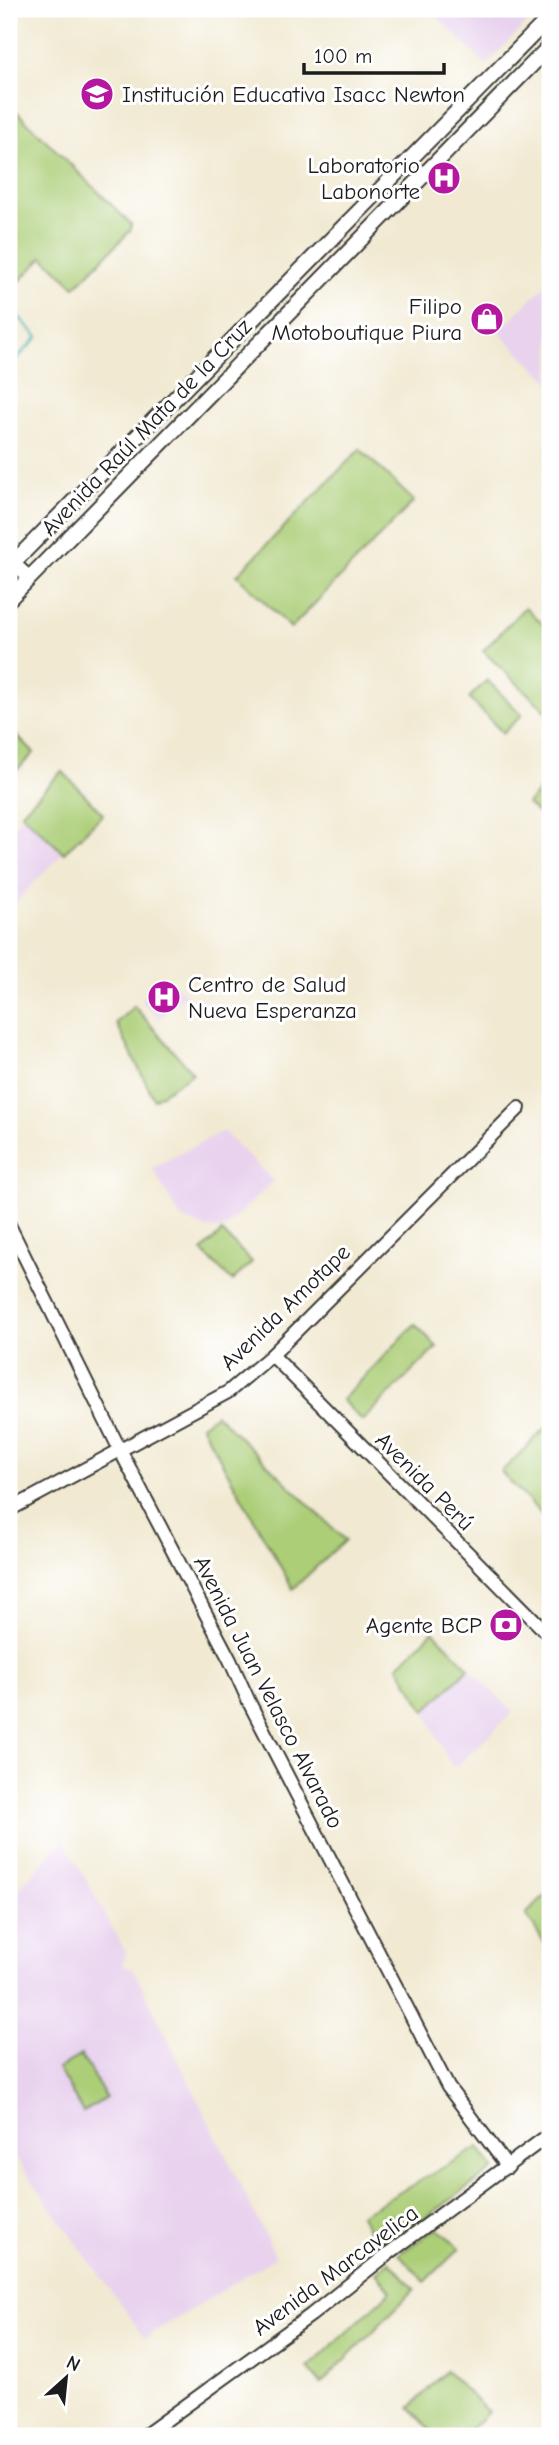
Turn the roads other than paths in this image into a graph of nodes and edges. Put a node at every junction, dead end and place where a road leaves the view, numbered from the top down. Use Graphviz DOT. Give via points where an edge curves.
graph roads {
  1 [pos="550,17"];
  2 [pos="550,46"];
  3 [pos="10,563"];
  4 [pos="30,578"];
  5 [pos="10,596"];
  6 [pos="519,1108"];
  7 [pos="9,1225"];
  8 [pos="272,1355"];
  9 [pos="120,1450"];
  10 [pos="9,1510"];
  11 [pos="550,1636"];
  12 [pos="550,2134"];
  13 [pos="508,2168"];
  14 [pos="144,2436"];
  1 -- 3 [label="main road, Avenida Raúl Mata de la Cruz"];
  2 -- 4 [label="main road, Avenida Raúl Mata de la Cruz"];
  3 -- 4 [label="street"];
  4 -- 5 [label="main road, Avenida Raúl Mata de la Cruz"];
  6 -- 8 [label="street, Avenida Amotape"];
  7 -- 9 [label="street, Avenida Juan Velasco Alvarado"];
  8 -- 9 [label="street, Avenida Amotape" via="228,1392"];
  8 -- 11 [label="street, Avenida Perú"];
  9 -- 10 [label="street, Avenida Amotape"];
  9 -- 13 [label="street, Avenida Juan Velasco Alvarado" via="448,2087"];
  12 -- 13 [label="street, Avenida Marcavelica"];
  13 -- 14 [label="street, Avenida Marcavelica"];
}
